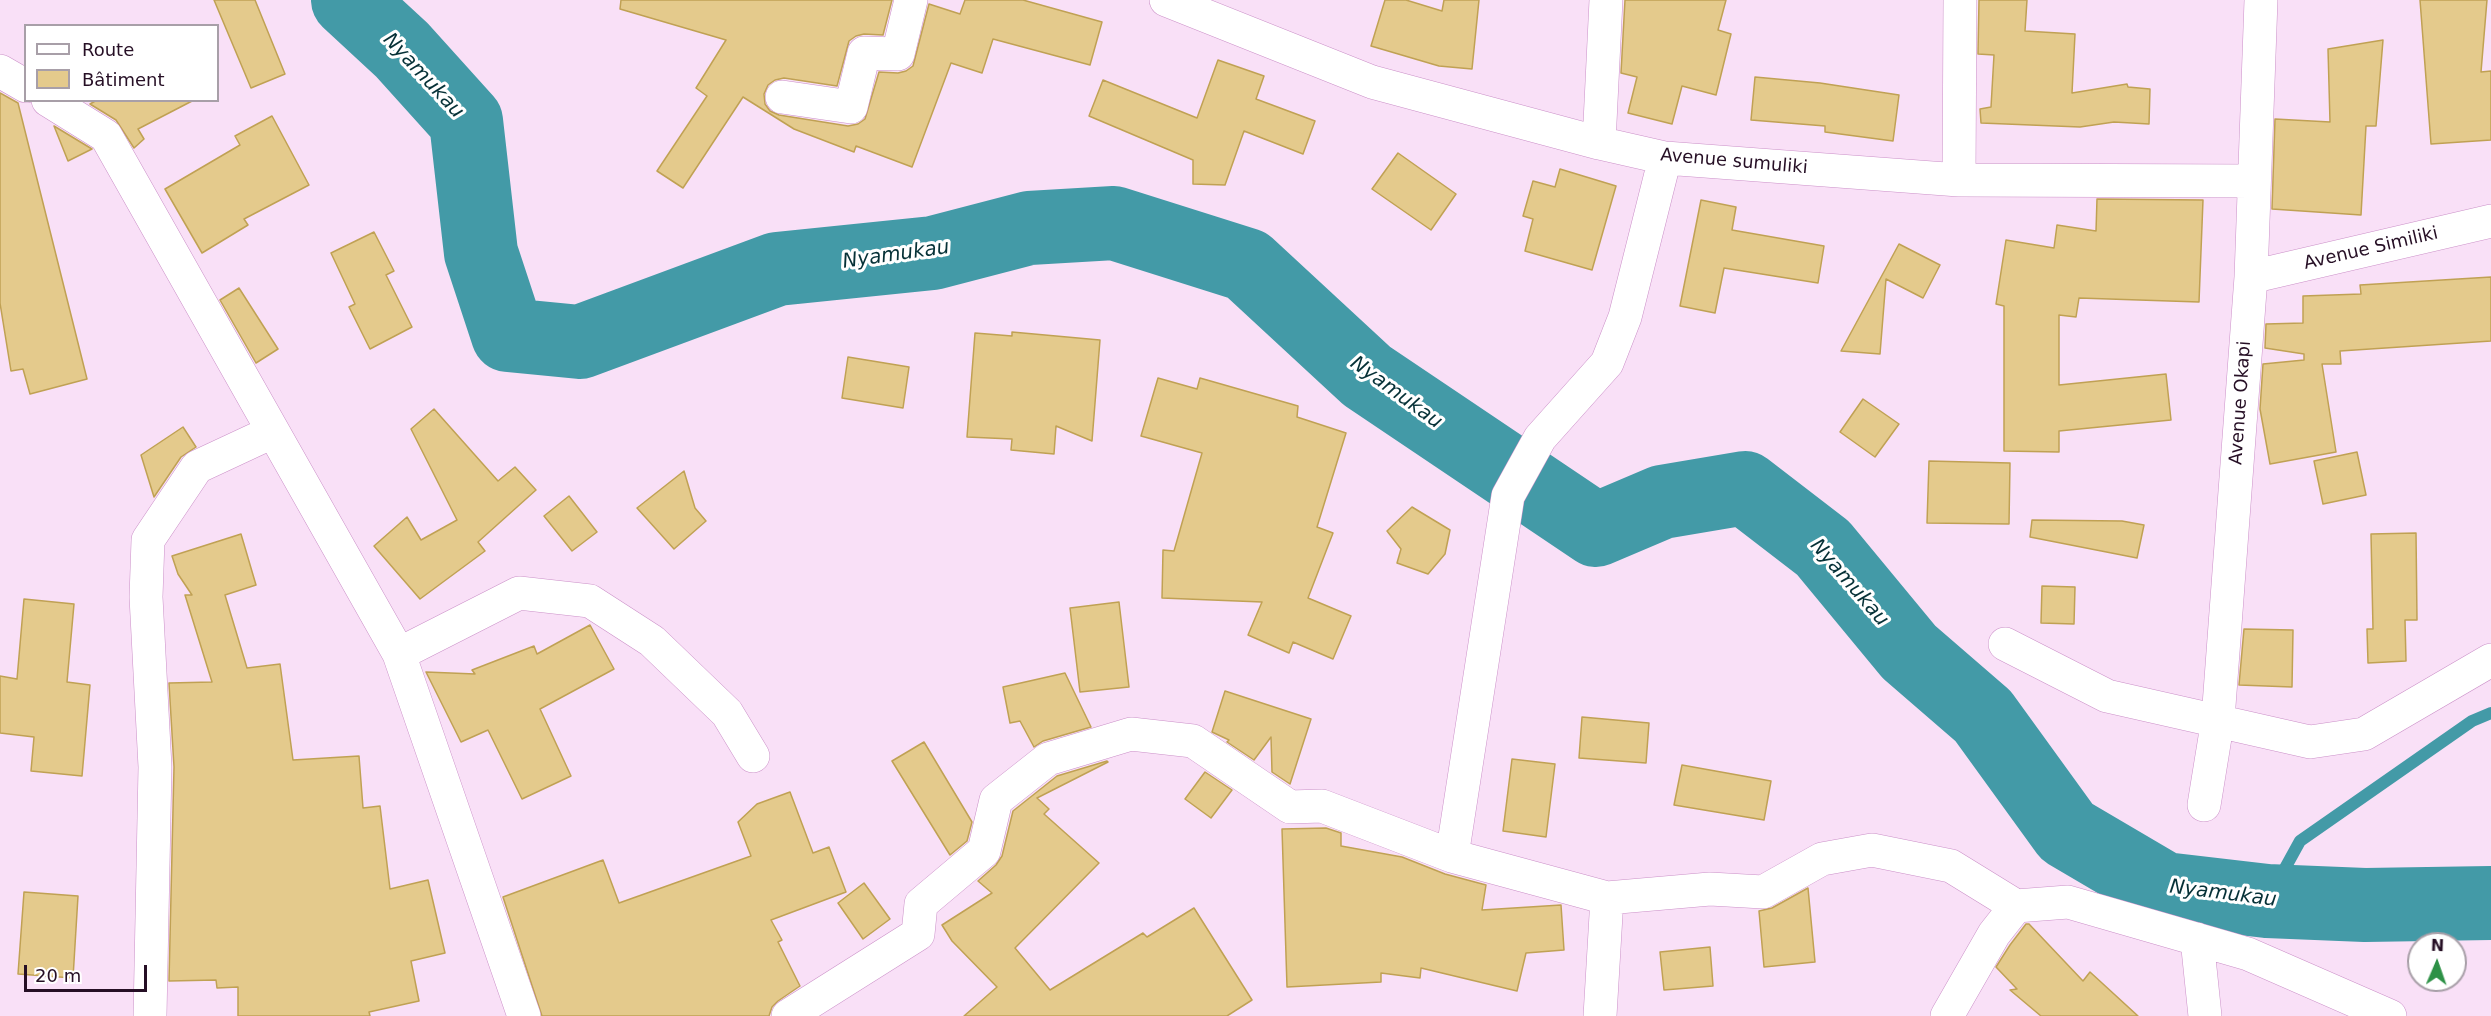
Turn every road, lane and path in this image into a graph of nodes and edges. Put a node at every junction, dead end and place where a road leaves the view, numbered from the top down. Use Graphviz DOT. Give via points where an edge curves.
graph roads {
  1 [pos="911,0"];
  2 [pos="1166,0"];
  3 [pos="1606,0"];
  4 [pos="1959,0"];
  5 [pos="2260,0"];
  6 [pos="0,71"];
  7 [pos="24,86"];
  8 [pos="782,97"];
  9 [pos="51,102"];
  10 [pos="1599,143"];
  11 [pos="1665,158"];
  12 [pos="1959,180"];
  13 [pos="2254,182"];
  14 [pos="2491,221"];
  15 [pos="2251,278"];
  16 [pos="272,432"];
  17 [pos="2005,644"];
  18 [pos="399,654"];
  19 [pos="2491,660"];
  20 [pos="2218,719"];
  21 [pos="753,756"];
  22 [pos="2204,805"];
  23 [pos="1452,856"];
  24 [pos="1607,898"];
  25 [pos="2016,906"];
  26 [pos="2197,939"];
  27 [pos="150,1016"];
  28 [pos="524,1016"];
  29 [pos="788,1016"];
  30 [pos="1600,1016"];
  31 [pos="1947,1016"];
  32 [pos="2205,1016"];
  33 [pos="2390,1016"];
  1 -- 8 [label="street" via="898,54 864,53 851,107"];
  2 -- 10 [label="street, Avenue sumuliki" via="1372,82"];
  3 -- 10 [label="street"];
  4 -- 12 [label="street"];
  5 -- 13 [label="street, Avenue Okapi"];
  6 -- 7 [label="street"];
  9 -- 16 [label="street" via="106,135"];
  10 -- 11 [label="street, Avenue sumuliki"];
  11 -- 12 [label="street, Avenue sumuliki"];
  11 -- 23 [label="street" via="1625,317 1607,363 1540,438 1508,496"];
  12 -- 13 [label="street, Avenue sumuliki"];
  13 -- 15 [label="street, Avenue Okapi"];
  14 -- 15 [label="street, Avenue Similiki"];
  15 -- 20 [label="street, Avenue Okapi"];
  16 -- 18 [label="street"];
  16 -- 27 [label="street" via="197,467 148,540 146,597 155,767"];
  17 -- 20 [label="street" via="2107,696"];
  18 -- 21 [label="street" via="519,593 590,601 652,641 727,713"];
  18 -- 28 [label="street"];
  19 -- 20 [label="street" via="2364,734 2310,742"];
  20 -- 22 [label="street, Avenue Okapi"];
  23 -- 24 [label="street"];
  23 -- 29 [label="street" via="1322,806 1290,807 1193,741 1131,734 1048,759 996,800 984,851 921,904 918,934"];
  24 -- 25 [label="street" via="1710,889 1763,892 1822,859 1872,850 1951,866"];
  24 -- 30 [label="street"];
  25 -- 26 [label="street" via="2068,902"];
  25 -- 31 [label="street" via="1994,934"];
  26 -- 32 [label="street"];
  26 -- 33 [label="street" via="2248,954"];
}
